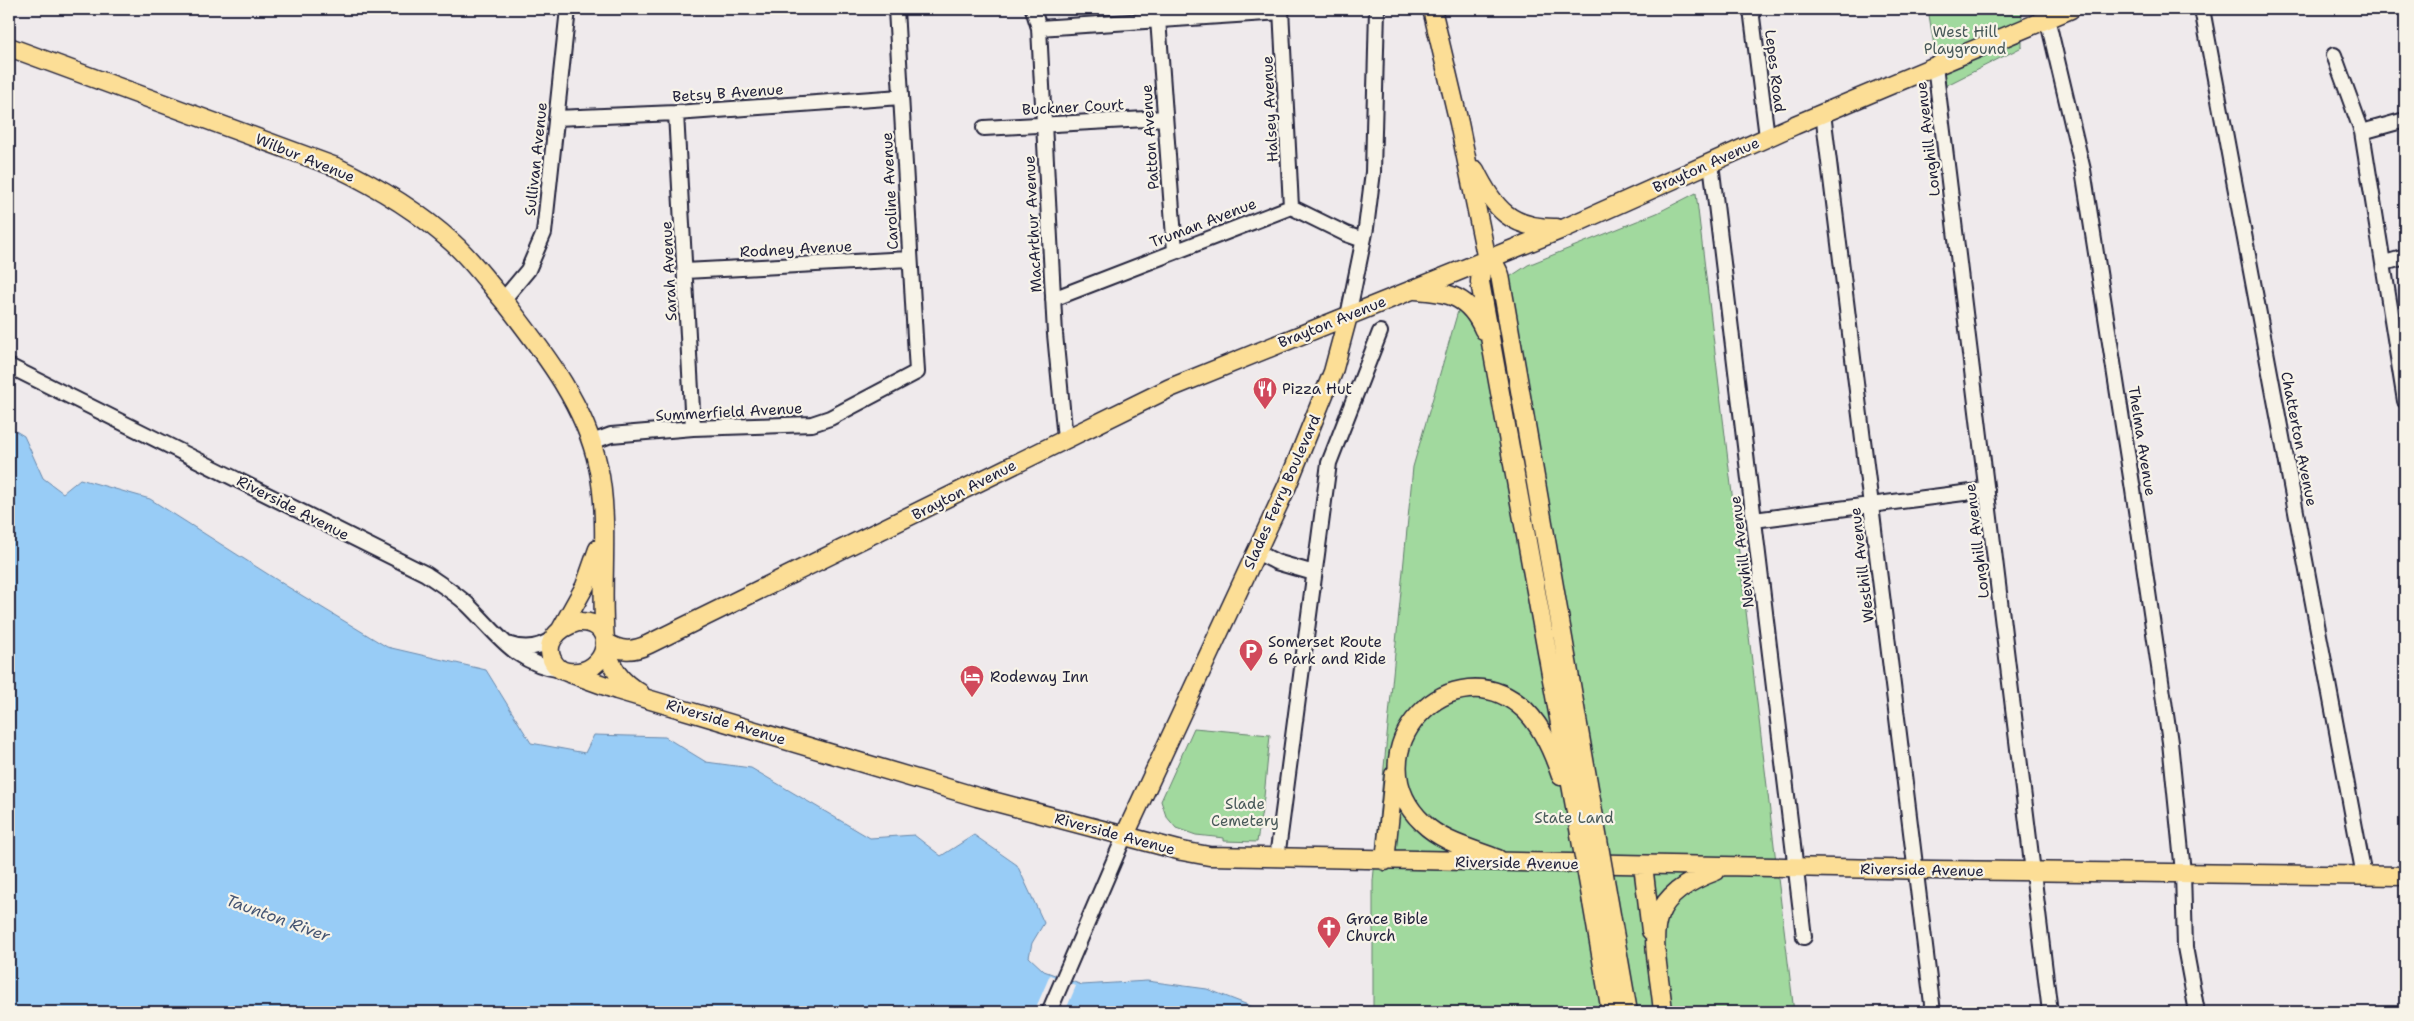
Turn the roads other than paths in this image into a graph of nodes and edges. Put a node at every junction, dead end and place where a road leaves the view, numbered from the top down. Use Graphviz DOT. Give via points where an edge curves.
graph roads {
  1 [pos="568,9"];
  2 [pos="896,9"];
  3 [pos="1033,9"];
  4 [pos="1377,9"];
  5 [pos="1432,9"];
  6 [pos="1751,9"];
  7 [pos="2071,9"];
  8 [pos="2202,9"];
  9 [pos="1281,10"];
  10 [pos="2046,14"];
  11 [pos="1158,20"];
  12 [pos="1039,28"];
  13 [pos="9,48"];
  14 [pos="2334,54"];
  15 [pos="1935,66"];
  16 [pos="901,97"];
  17 [pos="676,113"];
  18 [pos="1823,113"];
  19 [pos="556,118"];
  20 [pos="1164,118"];
  21 [pos="2405,120"];
  22 [pos="1044,125"];
  23 [pos="984,128"];
  24 [pos="2362,132"];
  25 [pos="1767,137"];
  26 [pos="1465,149"];
  27 [pos="1711,163"];
  28 [pos="1291,207"];
  29 [pos="1565,228"];
  30 [pos="1363,240"];
  31 [pos="1176,251"];
  32 [pos="2405,257"];
  33 [pos="909,258"];
  34 [pos="1487,260"];
  35 [pos="2384,263"];
  36 [pos="685,272"];
  37 [pos="1412,290"];
  38 [pos="1053,299"];
  39 [pos="503,300"];
  40 [pos="1348,316"];
  41 [pos="1380,332"];
  42 [pos="1493,353"];
  43 [pos="9,366"];
  44 [pos="917,372"];
  45 [pos="2403,375"];
  46 [pos="2405,401"];
  47 [pos="693,428"];
  48 [pos="1065,439"];
  49 [pos="592,442"];
  50 [pos="1987,490"];
  51 [pos="1871,506"];
  52 [pos="1754,520"];
  53 [pos="602,522"];
  54 [pos="1257,552"];
  55 [pos="1314,573"];
  56 [pos="557,634"];
  57 [pos="605,642"];
  58 [pos="506,643"];
  59 [pos="564,671"];
  60 [pos="652,699"];
  61 [pos="1398,756"];
  62 [pos="1586,823"];
  63 [pos="1125,835"];
  64 [pos="1277,858"];
  65 [pos="1385,861"];
  66 [pos="1510,863"];
  67 [pos="1643,865"];
  68 [pos="1726,867"];
  69 [pos="1796,868"];
  70 [pos="1916,870"];
  71 [pos="2033,870"];
  72 [pos="2183,872"];
  73 [pos="2364,876"];
  74 [pos="2405,876"];
  75 [pos="1600,903"];
  76 [pos="1804,936"];
  77 [pos="1658,971"];
  78 [pos="1049,1012"];
  79 [pos="1611,1012"];
  80 [pos="1628,1012"];
  81 [pos="1663,1012"];
  82 [pos="1933,1012"];
  83 [pos="2050,1012"];
  84 [pos="2197,1012"];
  1 -- 19 [label="street, Sullivan Avenue"];
  2 -- 16 [label="street, Caroline Avenue"];
  3 -- 12 [label="street, MacArthur Avenue"];
  4 -- 30 [label="street, Slades Ferry Boulevard" via="1373,172"];
  5 -- 26 [label="main road"];
  6 -- 25 [label="street, Lepes Road"];
  7 -- 10 [label="main road, Brayton Avenue"];
  8 -- 73 [label="street, Chatterton Avenue"];
  9 -- 11 [label="street"];
  9 -- 28 [label="street, Halsey Avenue"];
  10 -- 15 [label="main road, Brayton Avenue"];
  10 -- 72 [label="street, Thelma Avenue" via="2083,170 2170,742"];
  11 -- 12 [label="street"];
  11 -- 20 [label="street, Patton Avenue"];
  12 -- 22 [label="street, MacArthur Avenue"];
  13 -- 39 [label="main road, Wilbur Avenue" via="349,173 433,226 470,260"];
  14 -- 24 [label="street"];
  15 -- 18 [label="main road, Brayton Avenue"];
  15 -- 50 [label="street, Longhill Avenue"];
  16 -- 17 [label="street, Betsy B Avenue"];
  16 -- 33 [label="street, Caroline Avenue"];
  17 -- 19 [label="street, Betsy B Avenue"];
  17 -- 36 [label="street, Sarah Avenue"];
  18 -- 25 [label="main road, Brayton Avenue"];
  18 -- 51 [label="street, Westhill Avenue"];
  19 -- 39 [label="street, Sullivan Avenue" via="544,233 528,270"];
  20 -- 22 [label="street, Buckner Court"];
  20 -- 31 [label="street, Patton Avenue"];
  21 -- 24 [label="street"];
  22 -- 23 [label="street, Buckner Court"];
  22 -- 38 [label="street, MacArthur Avenue"];
  24 -- 35 [label="street"];
  25 -- 27 [label="main road, Brayton Avenue"];
  26 -- 29 [label="main road" via="1489,196 1505,214 1525,226"];
  26 -- 34 [label="main road"];
  27 -- 29 [label="main road, Brayton Avenue"];
  27 -- 52 [label="street, Newhill Avenue"];
  28 -- 30 [label="street"];
  28 -- 31 [label="street, Truman Avenue"];
  29 -- 34 [label="main road, Brayton Avenue"];
  30 -- 40 [label="street, Slades Ferry Boulevard"];
  31 -- 38 [label="street, Truman Avenue"];
  32 -- 35 [label="street"];
  33 -- 36 [label="street, Rodney Avenue"];
  33 -- 44 [label="street, Caroline Avenue"];
  34 -- 37 [label="main road, Brayton Avenue"];
  34 -- 42 [label="main road" via="1481,270 1480,282"];
  34 -- 62 [label="main road" via="1495,265 1500,275"];
  35 -- 45 [label="street"];
  36 -- 47 [label="street, Sarah Avenue"];
  37 -- 40 [label="main road, Brayton Avenue"];
  37 -- 42 [label="main road" via="1448,294 1465,303 1481,324"];
  38 -- 48 [label="street, MacArthur Avenue"];
  39 -- 49 [label="main road, Wilbur Avenue" via="552,366"];
  40 -- 48 [label="main road, Brayton Avenue" via="1170,388"];
  40 -- 54 [label="main road, Slades Ferry Boulevard" via="1309,435"];
  41 -- 55 [label="street" via="1329,463"];
  42 -- 62 [label="main road"];
  43 -- 58 [label="street, Riverside Avenue" via="426,574 460,598"];
  44 -- 47 [label="street, Summerfield Avenue" via="830,418 812,424"];
  45 -- 46 [label="street"];
  47 -- 49 [label="street, Summerfield Avenue" via="610,435"];
  48 -- 57 [label="main road, Brayton Avenue" via="656,642 631,650 615,648"];
  49 -- 53 [label="main road, Wilbur Avenue" via="600,476"];
  50 -- 51 [label="street"];
  50 -- 71 [label="street, Longhill Avenue"];
  51 -- 52 [label="street"];
  51 -- 70 [label="street, Westhill Avenue"];
  52 -- 69 [label="street, Newhill Avenue"];
  53 -- 56 [label="main road, Wilbur Avenue" via="590,575"];
  53 -- 57 [label="main road, Wilbur Avenue"];
  54 -- 55 [label="street" via="1276,562"];
  54 -- 63 [label="main road, Slades Ferry Boulevard"];
  55 -- 64 [label="street"];
  56 -- 57 [label="main road" via="572,624 587,622 598,628"];
  56 -- 58 [label="street" via="543,645 531,648"];
  56 -- 59 [label="main road" via="550,649 551,659"];
  57 -- 59 [label="main road" via="602,657 595,664 578,671"];
  57 -- 60 [label="main road, Riverside Avenue" via="615,672 631,687"];
  58 -- 59 [label="street, Riverside Avenue" via="532,662"];
  59 -- 60 [label="main road, Riverside Avenue"];
  60 -- 63 [label="main road, Riverside Avenue" via="977,798"];
  61 -- 62 [label="main road" via="1408,727 1436,700 1464,690 1502,696 1524,709 1544,735"];
  61 -- 65 [label="main road"];
  61 -- 66 [label="main road" via="1404,795 1423,823 1452,841"];
  62 -- 75 [label="main road, bridge"];
  63 -- 64 [label="main road, Riverside Avenue" via="1182,852"];
  63 -- 78 [label="street"];
  64 -- 65 [label="main road, Riverside Avenue"];
  65 -- 66 [label="main road, Riverside Avenue"];
  66 -- 67 [label="main road, Riverside Avenue"];
  67 -- 68 [label="main road, Riverside Avenue"];
  67 -- 77 [label="main road"];
  68 -- 69 [label="main road, Riverside Avenue"];
  68 -- 77 [label="main road" via="1683,884 1667,900 1656,925"];
  69 -- 70 [label="main road, Riverside Avenue"];
  69 -- 76 [label="street, Newhill Avenue"];
  70 -- 71 [label="main road, Riverside Avenue"];
  70 -- 82 [label="street, Westhill Avenue"];
  71 -- 72 [label="main road, Riverside Avenue"];
  71 -- 83 [label="street, Longhill Avenue"];
  72 -- 73 [label="main road, Riverside Avenue"];
  72 -- 84 [label="street, Thelma Avenue" via="2185,947"];
  73 -- 74 [label="main road, Riverside Avenue"];
  75 -- 79 [label="main road"];
  75 -- 80 [label="main road"];
  77 -- 81 [label="main road"];
}
